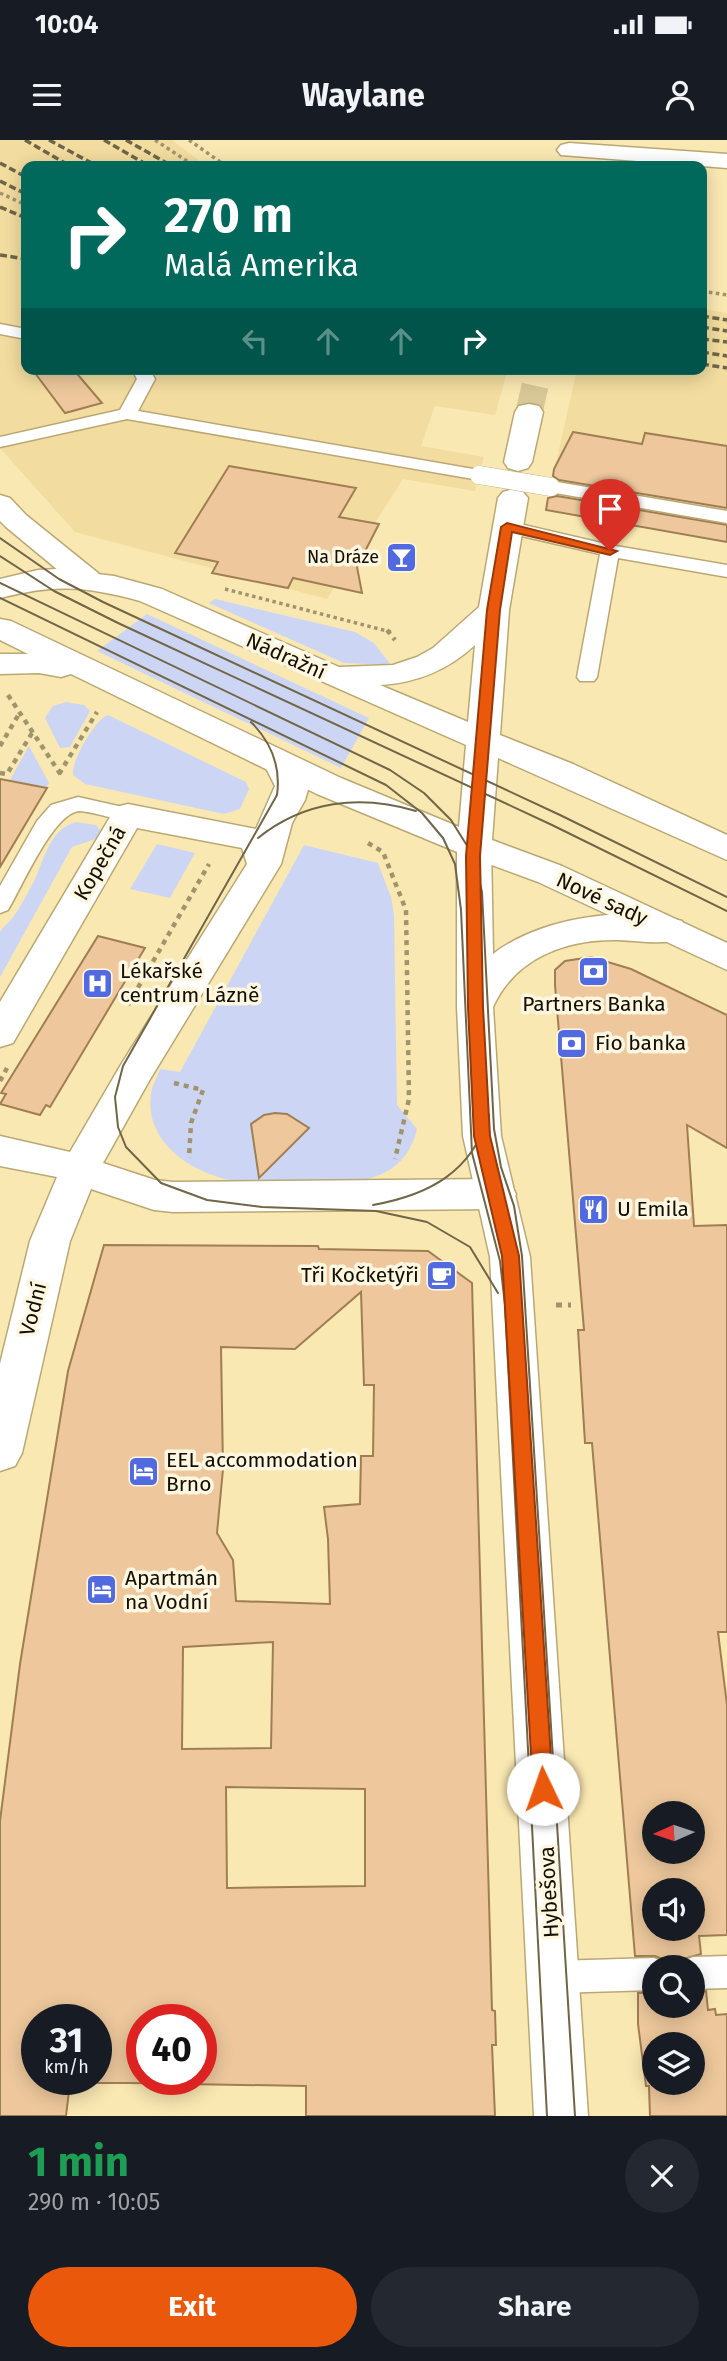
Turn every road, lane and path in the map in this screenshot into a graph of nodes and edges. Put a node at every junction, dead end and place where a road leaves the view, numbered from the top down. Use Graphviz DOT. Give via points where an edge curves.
graph roads {
  1 [pos="155,140"];
  2 [pos="189,140"];
  3 [pos="569,152"];
  4 [pos="628,154"];
  5 [pos="187,161"];
  6 [pos="219,161"];
  7 [pos="727,161"];
  8 [pos="0,193"];
  9 [pos="21,203"];
  10 [pos="707,293"];
  11 [pos="727,295"];
  12 [pos="0,329"];
  13 [pos="21,333"];
  14 [pos="144,375"];
  15 [pos="529,412"];
  16 [pos="127,414"];
  17 [pos="0,442"];
  18 [pos="518,462"];
  19 [pos="513,498"];
  20 [pos="0,504"];
  21 [pos="727,517"];
  22 [pos="507,527"];
  23 [pos="610,551"];
  24 [pos="727,571"];
  25 [pos="87,579"];
  26 [pos="216,586"];
  27 [pos="0,589"];
  28 [pos="494,610"];
  29 [pos="0,628"];
  30 [pos="396,642"];
  31 [pos="0,664"];
  32 [pos="308,666"];
  33 [pos="587,677"];
  34 [pos="104,693"];
  35 [pos="19,714"];
  36 [pos="32,733"];
  37 [pos="483,740"];
  38 [pos="0,746"];
  39 [pos="281,764"];
  40 [pos="0,773"];
  41 [pos="59,774"];
  42 [pos="128,815"];
  43 [pos="362,839"];
  44 [pos="474,846"];
  45 [pos="727,849"];
  46 [pos="211,855"];
  47 [pos="264,864"];
  48 [pos="0,905"];
  49 [pos="668,930"];
  50 [pos="727,958"];
  51 [pos="475,1007"];
  52 [pos="121,1016"];
  53 [pos="0,1034"];
  54 [pos="0,1151"];
  55 [pos="397,1152"];
  56 [pos="79,1169"];
  57 [pos="496,1194"];
  58 [pos="0,1453"];
  59 [pos="727,1972"];
  60 [pos="705,1973"];
  61 [pos="642,1974"];
  62 [pos="554,1977"];
  63 [pos="561,2116"];
  1 -- 5 [label="path"];
  2 -- 6 [label="path"];
  3 -- 4 [label="street"];
  4 -- 7 [label="street"];
  8 -- 9 [label="path"];
  10 -- 11 [label="path"];
  12 -- 13 [label="lane"];
  14 -- 16 [label="lane" via="146,379"];
  15 -- 18 [label="street"];
  16 -- 17 [label="lane"];
  16 -- 21 [label="lane, bridge"];
  19 -- 22 [label="street, Hybešova"];
  20 -- 25 [label="street, Nádražní"];
  22 -- 23 [label="lane"];
  22 -- 28 [label="street, Hybešova"];
  23 -- 24 [label="lane"];
  23 -- 33 [label="lane"];
  25 -- 27 [label="street, Nádražní" via="37,580"];
  25 -- 32 [label="street, Nádražní" via="151,595"];
  26 -- 30 [label="path" via="390,631"];
  28 -- 32 [label="street" via="454,648 411,672 361,676"];
  28 -- 37 [label="street, Hybešova"];
  29 -- 34 [label="street"];
  31 -- 34 [label="street" via="39,663"];
  32 -- 37 [label="street, Nádražní"];
  34 -- 39 [label="street"];
  34 -- 41 [label="path"];
  35 -- 38 [label="path"];
  36 -- 40 [label="path" via="7,774"];
  37 -- 44 [label="street, Hybešova"];
  37 -- 45 [label="street"];
  39 -- 44 [label="street"];
  39 -- 47 [label="street" via="292,786"];
  42 -- 47 [label="street" via="256,841"];
  42 -- 48 [label="lane, Kopečná" via="78,804 59,810"];
  42 -- 53 [label="street, Kopečná"];
  43 -- 55 [label="path" via="383,852 406,910 409,1099"];
  44 -- 49 [label="street, Nové sady" via="550,874"];
  44 -- 51 [label="street, Hybešova"];
  46 -- 52 [label="path"];
  47 -- 56 [label="street"];
  49 -- 50 [label="street, Nové sady"];
  49 -- 51 [label="street" via="592,929 547,940 496,971"];
  51 -- 57 [label="street, Hybešova" via="482,1136"];
  54 -- 56 [label="street"];
  56 -- 57 [label="street" via="153,1195 173,1197"];
  56 -- 58 [label="street, Vodní" via="50,1241"];
  57 -- 62 [label="street, Hybešova" via="510,1256"];
  59 -- 60 [label="lane"];
  61 -- 62 [label="lane"];
  62 -- 63 [label="street, Hybešova"];
}
